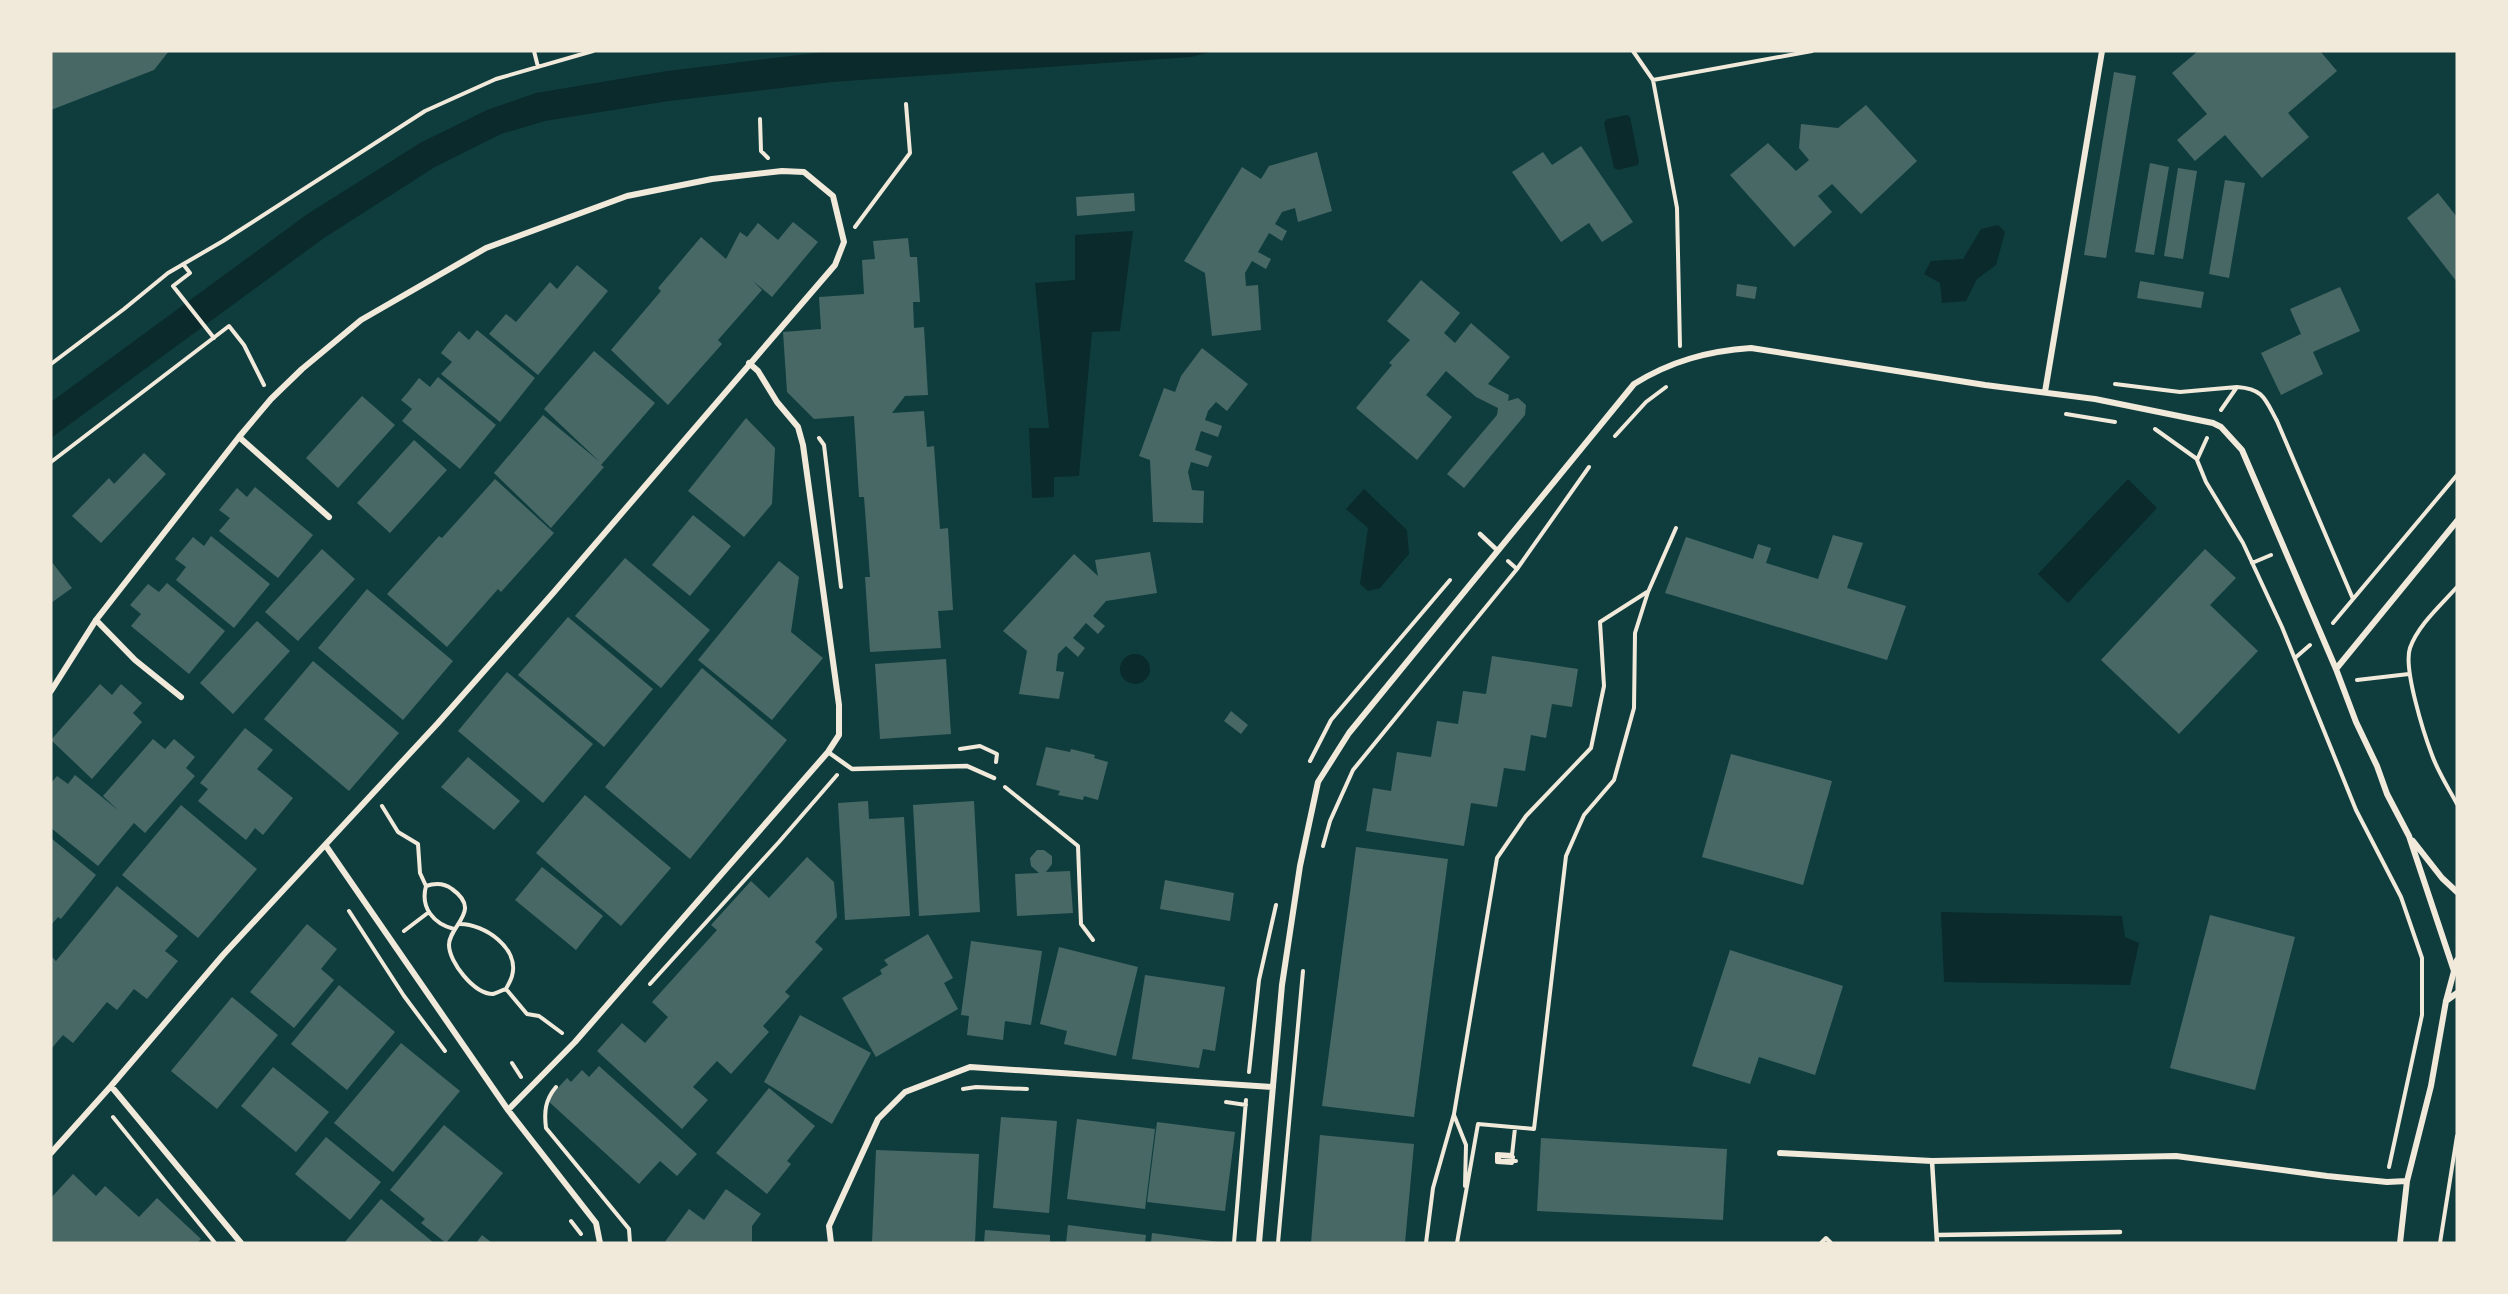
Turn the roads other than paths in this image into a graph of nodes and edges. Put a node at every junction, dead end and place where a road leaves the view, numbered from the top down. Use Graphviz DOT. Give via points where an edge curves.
graph roads {
  1 [pos="2102,51"];
  2 [pos="749,363"];
  3 [pos="2045,392"];
  4 [pos="239,437"];
  5 [pos="329,517"];
  6 [pos="2457,520"];
  7 [pos="1480,534"];
  8 [pos="1497,550"];
  9 [pos="96,620"];
  10 [pos="2336,669"];
  11 [pos="51,691"];
  12 [pos="181,697"];
  13 [pos="828,752"];
  14 [pos="994,778"];
  15 [pos="2409,836"];
  16 [pos="326,846"];
  17 [pos="2457,892"];
  18 [pos="2457,960"];
  19 [pos="2454,971"];
  20 [pos="2457,993"];
  21 [pos="2446,1001"];
  22 [pos="111,1086"];
  23 [pos="1273,1087"];
  24 [pos="508,1110"];
  25 [pos="51,1153"];
  26 [pos="1780,1153"];
  27 [pos="1932,1161"];
  28 [pos="2407,1181"];
  29 [pos="2120,1232"];
  30 [pos="1937,1235"];
  31 [pos="241,1243"];
  32 [pos="600,1243"];
  33 [pos="831,1243"];
  34 [pos="1259,1243"];
  35 [pos="1937,1243"];
  36 [pos="2400,1243"];
  1 -- 3 [label="street"];
  2 -- 4 [label="street" via="835,265 844,242 833,196 804,172 712,179 627,196 486,248 361,320 302,369"];
  2 -- 13 [label="street" via="759,371 798,427 803,445 839,705 839,735"];
  2 -- 16 [label="street" via="554,592"];
  3 -- 8 [label="street" via="1751,348 1716,351 1654,372 1634,384"];
  3 -- 10 [label="street" via="2221,427 2242,450"];
  4 -- 5 [label="street"];
  4 -- 9 [label="street"];
  6 -- 10 [label="street"];
  7 -- 8 [label="lane"];
  8 -- 23 [label="street" via="1349,733 1318,782 1300,866 1284,974"];
  9 -- 11 [label="street"];
  9 -- 12 [label="street" via="135,660"];
  10 -- 15 [label="street" via="2355,722"];
  13 -- 14 [label="lane" via="852,769 967,766"];
  13 -- 24 [label="street" via="575,1042"];
  15 -- 17 [label="street"];
  15 -- 19 [label="street"];
  16 -- 22 [label="street" via="223,956"];
  16 -- 24 [label="street"];
  18 -- 19 [label="street"];
  19 -- 21 [label="street"];
  20 -- 21 [label="street"];
  21 -- 28 [label="street" via="2431,1086"];
  22 -- 25 [label="street"];
  22 -- 31 [label="street"];
  23 -- 33 [label="street" via="970,1067 905,1092 878,1119 829,1226"];
  23 -- 34 [label="street"];
  24 -- 32 [label="street" via="596,1223"];
  26 -- 27 [label="street"];
  27 -- 28 [label="street" via="2176,1156 2387,1182"];
  27 -- 30 [label="lane"];
  28 -- 36 [label="street"];
  29 -- 30 [label="lane"];
  30 -- 35 [label="lane"];
}
